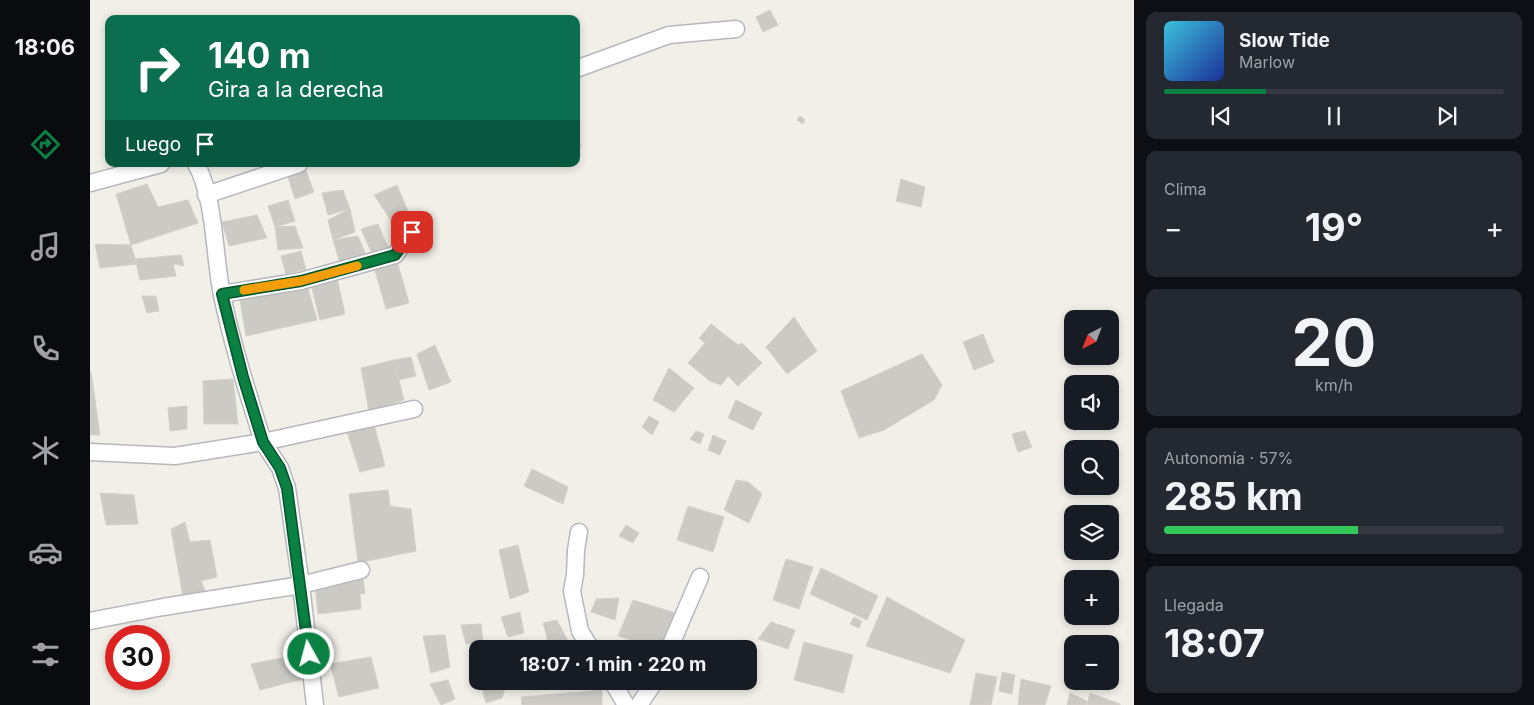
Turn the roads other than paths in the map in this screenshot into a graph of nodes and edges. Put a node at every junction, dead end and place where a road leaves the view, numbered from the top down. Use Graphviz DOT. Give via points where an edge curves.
graph roads {
  1 [pos="736,30"];
  2 [pos="580,68"];
  3 [pos="150,167"];
  4 [pos="198,167"];
  5 [pos="290,167"];
  6 [pos="90,183"];
  7 [pos="206,195"];
  8 [pos="412,232"];
  9 [pos="222,294"];
  10 [pos="414,408"];
  11 [pos="263,442"];
  12 [pos="90,452"];
  13 [pos="579,532"];
  14 [pos="362,570"];
  15 [pos="700,577"];
  16 [pos="301,585"];
  17 [pos="90,621"];
  18 [pos="586,640"];
  19 [pos="673,640"];
  20 [pos="617,690"];
  21 [pos="649,690"];
  22 [pos="315,705"];
  23 [pos="626,705"];
  24 [pos="639,705"];
  1 -- 2 [label="street" via="669,35"];
  3 -- 6 [label="street"];
  4 -- 7 [label="street"];
  5 -- 7 [label="street"];
  7 -- 9 [label="street"];
  8 -- 9 [label="street" via="395,255 301,281"];
  9 -- 11 [label="street"];
  10 -- 11 [label="street"];
  11 -- 12 [label="street" via="175,456"];
  11 -- 16 [label="street" via="280,468 287,488"];
  13 -- 18 [label="street" via="572,592 580,631"];
  14 -- 16 [label="street"];
  15 -- 19 [label="street"];
  16 -- 17 [label="street"];
  16 -- 22 [label="street"];
  20 -- 23 [label="street"];
  21 -- 24 [label="street"];
}
